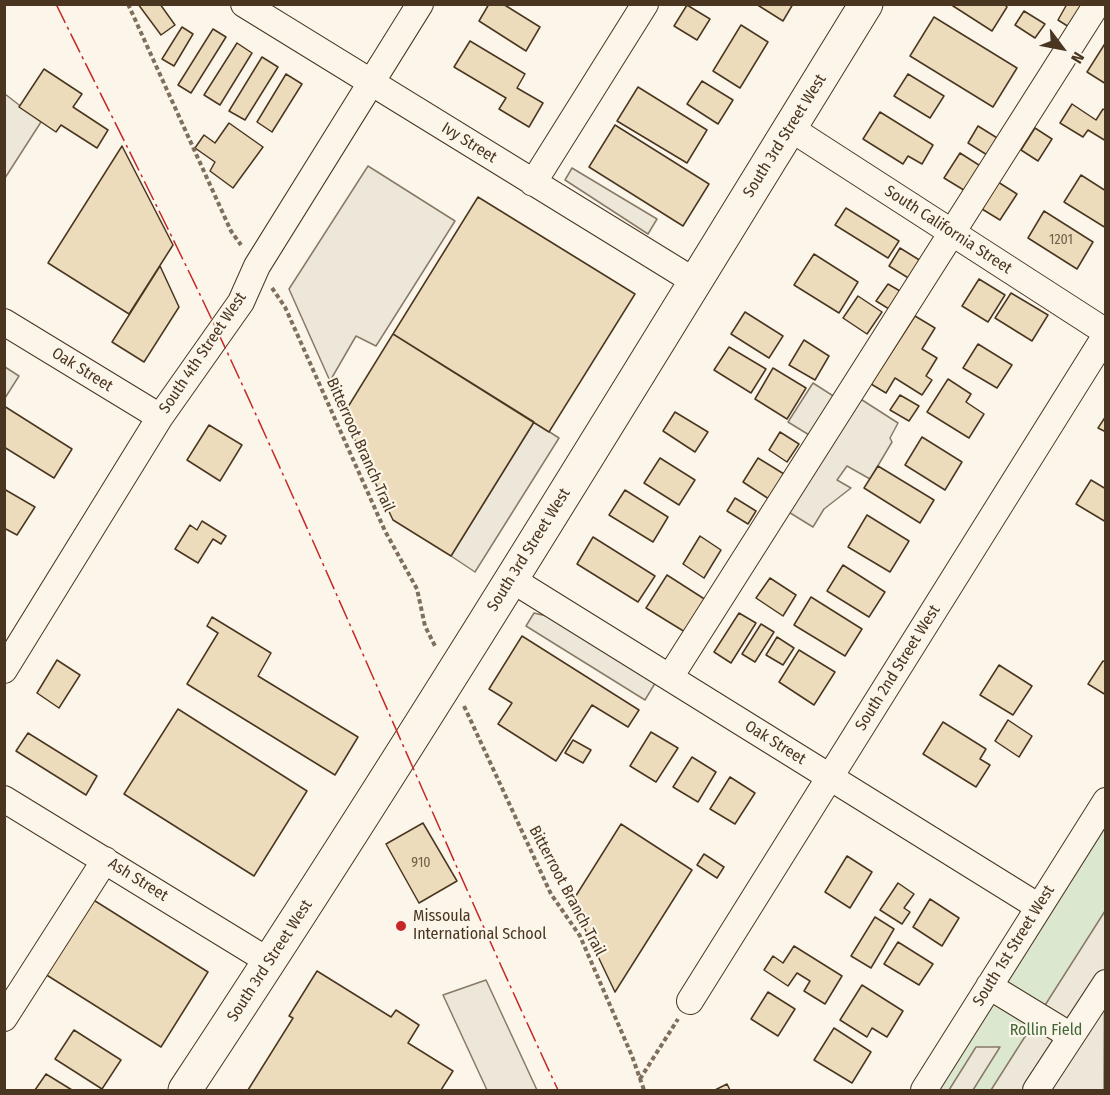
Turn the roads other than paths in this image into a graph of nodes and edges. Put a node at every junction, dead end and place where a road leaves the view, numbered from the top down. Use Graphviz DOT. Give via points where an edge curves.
graph roads {
  1 [pos="244,4"];
  2 [pos="420,4"];
  3 [pos="645,4"];
  4 [pos="866,4"];
  5 [pos="1097,4"];
  6 [pos="372,83"];
  7 [pos="790,128"];
  8 [pos="533,183"];
  9 [pos="954,233"];
  10 [pos="694,282"];
  11 [pos="4,322"];
  12 [pos="1106,334"];
  13 [pos="160,417"];
  14 [pos="511,579"];
  15 [pos="4,670"];
  16 [pos="670,677"];
  17 [pos="831,776"];
  18 [pos="4,798"];
  19 [pos="1106,801"];
  20 [pos="105,860"];
  21 [pos="1039,907"];
  22 [pos="270,962"];
  23 [pos="1106,983"];
  24 [pos="989,986"];
  25 [pos="690,1001"];
  26 [pos="4,1018"];
  27 [pos="1071,1036"];
  28 [pos="185,1090"];
  29 [pos="924,1090"];
  30 [pos="1036,1090"];
  1 -- 6 [label="street, Ivy Street"];
  2 -- 6 [label="street, South 4th Street West"];
  3 -- 8 [label="street"];
  4 -- 7 [label="main road, South 3rd Street West"];
  5 -- 9 [label="street"];
  6 -- 8 [label="street, Ivy Street"];
  6 -- 13 [label="street, South 4th Street West" via="257,266 241,302"];
  7 -- 9 [label="street, South California Street"];
  7 -- 10 [label="main road, South 3rd Street West"];
  8 -- 10 [label="street, Ivy Street"];
  9 -- 12 [label="street, South California Street"];
  9 -- 16 [label="street"];
  10 -- 14 [label="main road, South 3rd Street West"];
  11 -- 13 [label="street, Oak Street"];
  12 -- 17 [label="street, South 2nd Street West"];
  13 -- 15 [label="street, South 4th Street West"];
  14 -- 16 [label="street, Oak Street"];
  14 -- 22 [label="main road, South 3rd Street West"];
  16 -- 17 [label="street, Oak Street"];
  17 -- 21 [label="street, Oak Street"];
  17 -- 25 [label="street, South 2nd Street West"];
  18 -- 20 [label="street, Ash Street"];
  19 -- 21 [label="street, South 1st Street West"];
  20 -- 22 [label="street, Ash Street"];
  20 -- 26 [label="street"];
  21 -- 24 [label="street, South 1st Street West"];
  22 -- 28 [label="main road, South 3rd Street West"];
  23 -- 27 [label="street"];
  24 -- 27 [label="street"];
  24 -- 29 [label="street, South 1st Street West"];
  27 -- 30 [label="street"];
}
